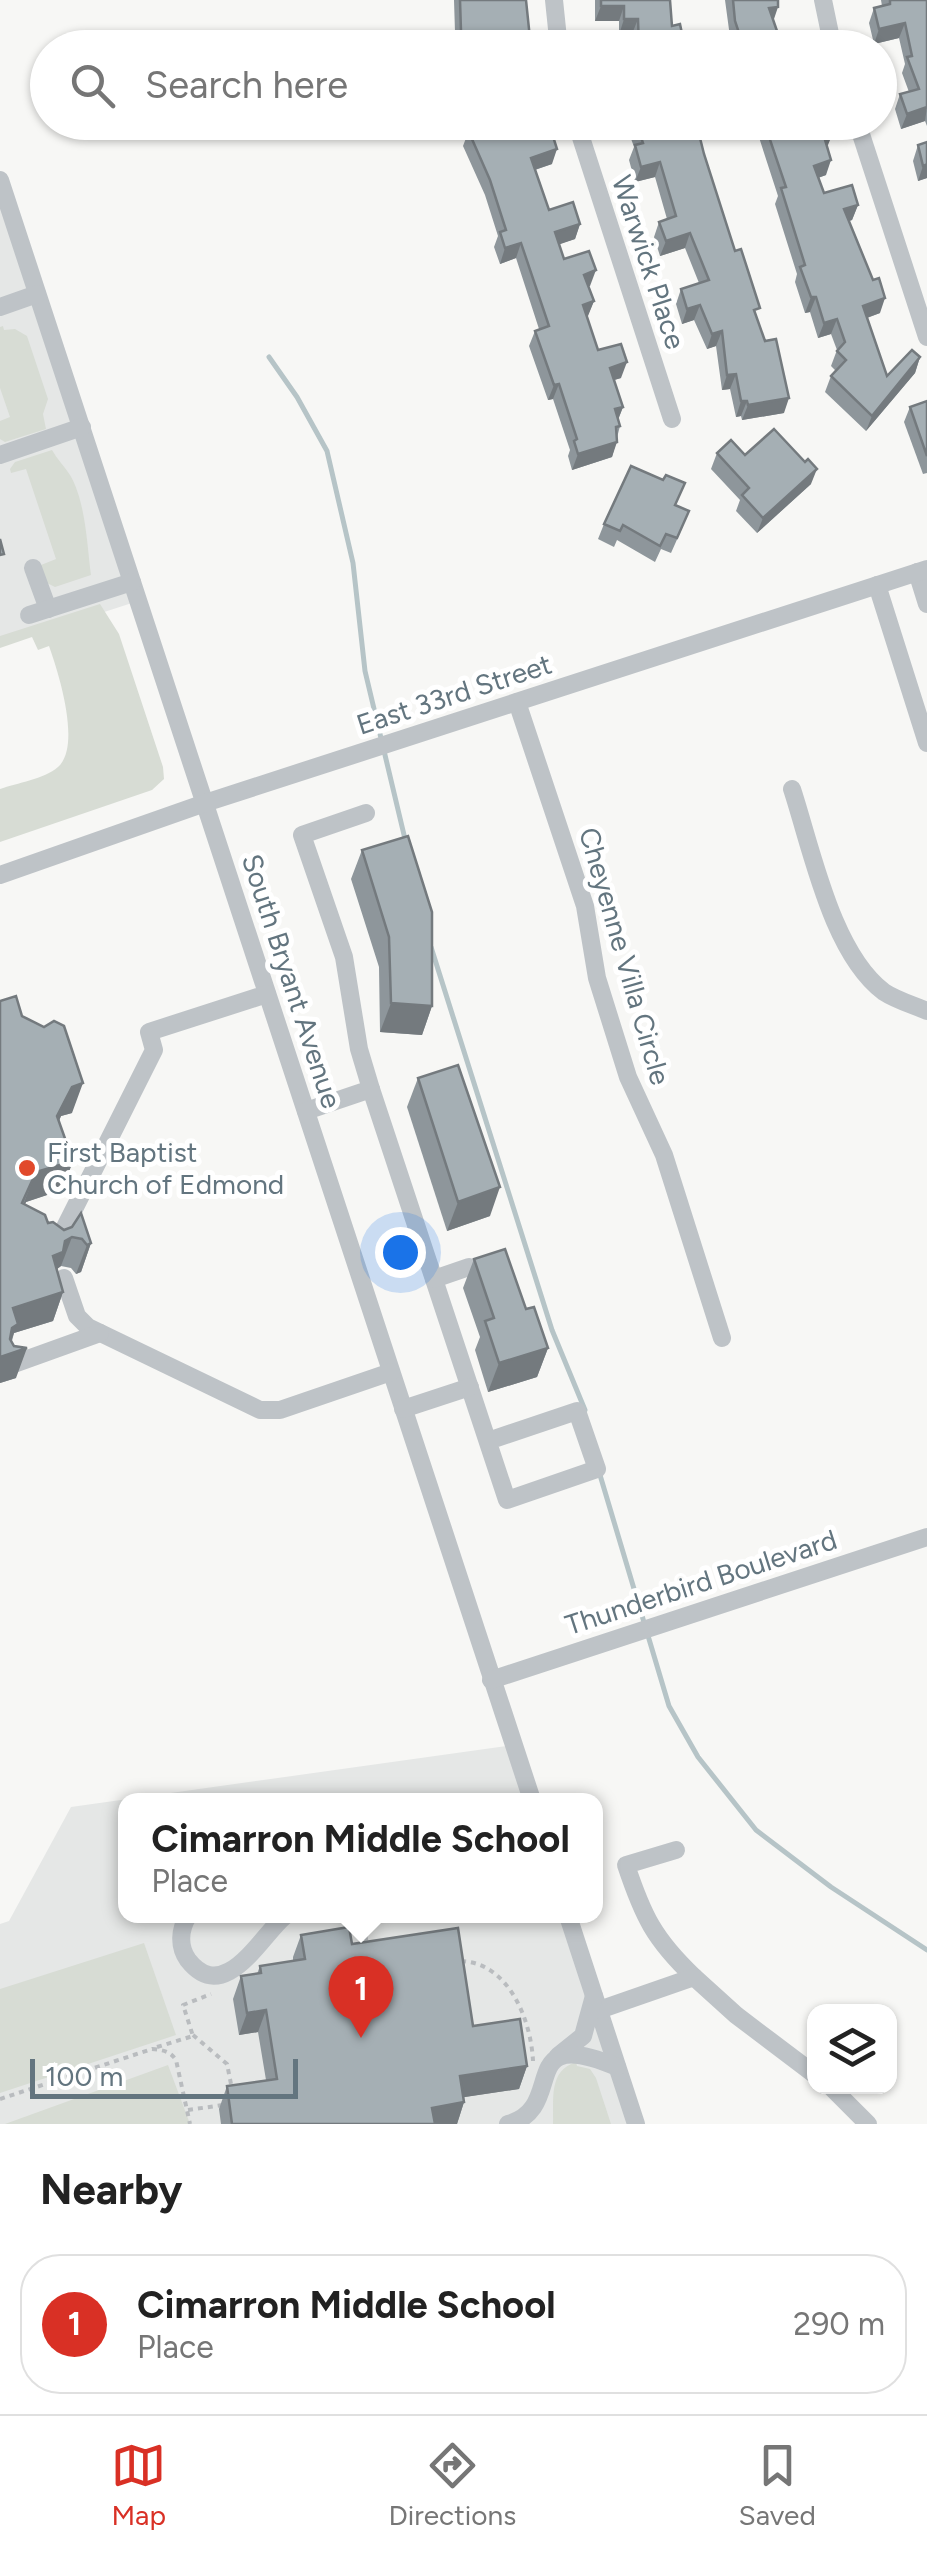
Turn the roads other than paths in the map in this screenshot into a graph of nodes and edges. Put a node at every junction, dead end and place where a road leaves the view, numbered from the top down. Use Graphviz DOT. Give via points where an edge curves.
graph roads {
  1 [pos="554,0"];
  2 [pos="823,0"];
  3 [pos="557,30"];
  4 [pos="829,30"];
  5 [pos="582,140"];
  6 [pos="862,140"];
  7 [pos="0,180"];
  8 [pos="37,294"];
  9 [pos="0,307"];
  10 [pos="927,337"];
  11 [pos="672,419"];
  12 [pos="82,428"];
  13 [pos="0,454"];
  14 [pos="34,568"];
  15 [pos="922,571"];
  16 [pos="132,582"];
  17 [pos="876,585"];
  18 [pos="927,604"];
  19 [pos="48,609"];
  20 [pos="29,615"];
  21 [pos="517,702"];
  22 [pos="927,743"];
  23 [pos="792,789"];
  24 [pos="205,804"];
  25 [pos="366,813"];
  26 [pos="0,874"];
  27 [pos="268,994"];
  28 [pos="927,1011"];
  29 [pos="371,1089"];
  30 [pos="306,1110"];
  31 [pos="54,1247"];
  32 [pos="469,1267"];
  33 [pos="64,1278"];
  34 [pos="434,1278"];
  35 [pos="100,1333"];
  36 [pos="722,1338"];
  37 [pos="12,1365"];
  38 [pos="391,1372"];
  39 [pos="470,1388"];
  40 [pos="403,1409"];
  41 [pos="488,1441"];
  42 [pos="927,1537"];
  43 [pos="491,1680"];
  44 [pos="523,1793"];
  45 [pos="676,1850"];
  46 [pos="186,1923"];
  47 [pos="279,1923"];
  48 [pos="570,1923"];
  49 [pos="694,1977"];
  50 [pos="596,2003"];
  51 [pos="554,2059"];
  52 [pos="618,2067"];
  53 [pos="807,2069"];
  54 [pos="838,2094"];
  55 [pos="538,2115"];
  56 [pos="508,2124"];
  57 [pos="636,2124"];
  58 [pos="868,2124"];
  1 -- 3 [label="street"];
  2 -- 4 [label="street"];
  5 -- 11 [label="street, Warwick Place"];
  6 -- 10 [label="street"];
  7 -- 8 [label="street, South Bryant Avenue"];
  8 -- 9 [label="street"];
  8 -- 12 [label="street, South Bryant Avenue"];
  12 -- 13 [label="street"];
  12 -- 16 [label="street, South Bryant Avenue"];
  14 -- 19 [label="street"];
  15 -- 17 [label="street, East 33rd Street"];
  15 -- 18 [label="street"];
  16 -- 19 [label="street"];
  16 -- 24 [label="street, South Bryant Avenue"];
  17 -- 21 [label="street, East 33rd Street"];
  17 -- 22 [label="street"];
  19 -- 20 [label="street"];
  21 -- 24 [label="street, East 33rd Street"];
  21 -- 36 [label="street, Cheyenne Villa Circle" via="585,906 628,1077 664,1155"];
  23 -- 28 [label="street" via="846,948 886,993"];
  24 -- 26 [label="street, East 33rd Street"];
  24 -- 27 [label="street, South Bryant Avenue"];
  25 -- 29 [label="street" via="302,835 344,957"];
  27 -- 30 [label="street, South Bryant Avenue"];
  27 -- 31 [label="street" via="148,1032 154,1050"];
  29 -- 30 [label="street"];
  29 -- 34 [label="street"];
  30 -- 38 [label="street, South Bryant Avenue"];
  32 -- 34 [label="street"];
  33 -- 35 [label="street" via="77,1316"];
  34 -- 39 [label="street"];
  35 -- 37 [label="street"];
  35 -- 38 [label="street" via="260,1410 280,1410"];
  38 -- 40 [label="street, South Bryant Avenue"];
  39 -- 40 [label="street"];
  39 -- 41 [label="street"];
  40 -- 43 [label="street, South Bryant Avenue"];
  41 -- 41 [label="street" via="508,1500 596,1470 577,1412"];
  42 -- 43 [label="street, Thunderbird Boulevard"];
  43 -- 44 [label="street, South Bryant Avenue"];
  45 -- 49 [label="street" via="626,1865 642,1914"];
  46 -- 47 [label="street" via="185,1955 214,1974 246,1961"];
  48 -- 50 [label="street"];
  49 -- 50 [label="street"];
  49 -- 53 [label="street"];
  50 -- 51 [label="street" via="583,2036"];
  50 -- 52 [label="street"];
  51 -- 52 [label="street" via="582,2055"];
  51 -- 55 [label="street" via="546,2067"];
  52 -- 57 [label="street"];
  54 -- 58 [label="street"];
  55 -- 56 [label="street"];
}
